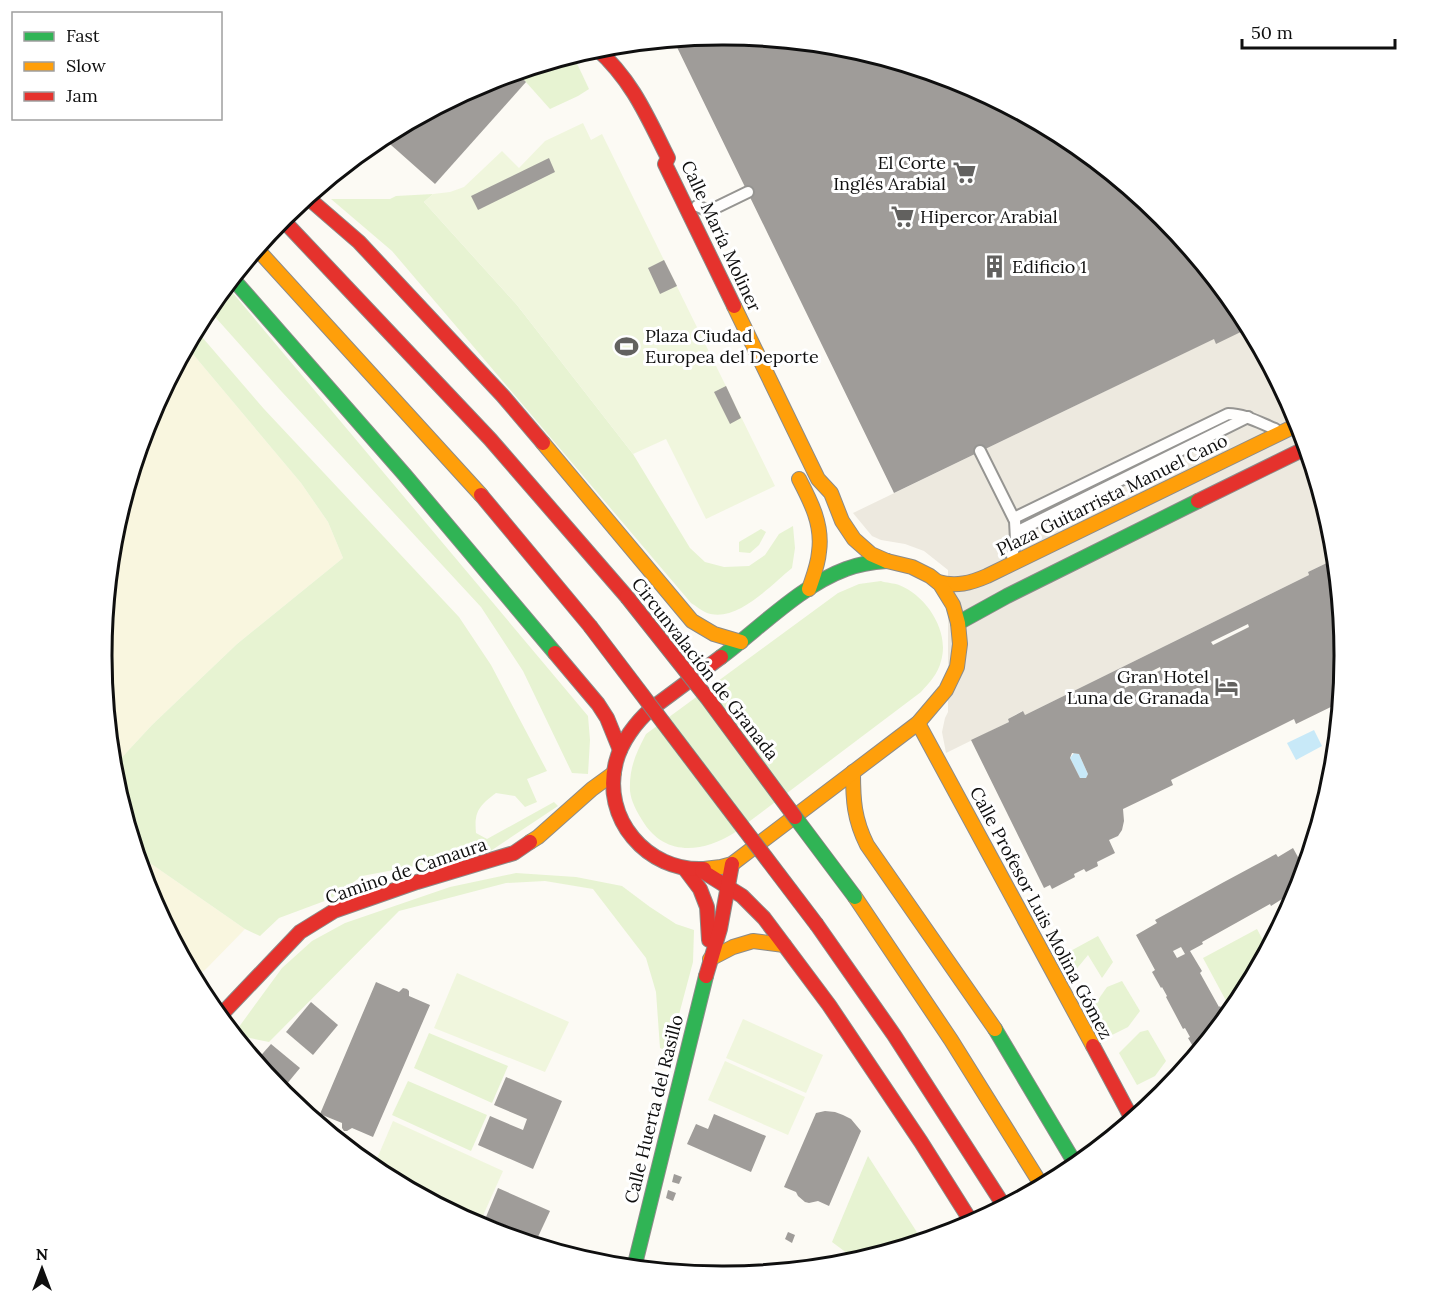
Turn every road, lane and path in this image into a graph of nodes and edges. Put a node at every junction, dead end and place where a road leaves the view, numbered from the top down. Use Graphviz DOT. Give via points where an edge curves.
graph roads {
  1 [pos="607,57"];
  2 [pos="594,59"];
  3 [pos="602,75"];
  4 [pos="668,158"];
  5 [pos="748,192"];
  6 [pos="314,203"];
  7 [pos="697,206"];
  8 [pos="712,209"];
  9 [pos="706,222"];
  10 [pos="289,226"];
  11 [pos="262,255"];
  12 [pos="238,285"];
  13 [pos="1248,417"];
  14 [pos="1289,428"];
  15 [pos="1282,432"];
  16 [pos="980,451"];
  17 [pos="1298,452"];
  18 [pos="795,470"];
  19 [pos="831,493"];
  20 [pos="813,510"];
  21 [pos="838,512"];
  22 [pos="1014,518"];
  23 [pos="1016,532"];
  24 [pos="887,561"];
  25 [pos="1008,566"];
  26 [pos="938,582"];
  27 [pos="809,589"];
  28 [pos="958,623"];
  29 [pos="741,642"];
  30 [pos="918,723"];
  31 [pos="620,750"];
  32 [pos="614,772"];
  33 [pos="853,772"];
  34 [pos="732,864"];
  35 [pos="685,868"];
  36 [pos="702,871"];
  37 [pos="728,886"];
  38 [pos="784,945"];
  39 [pos="710,959"];
  40 [pos="226,1010"];
  41 [pos="1128,1112"];
  42 [pos="1071,1157"];
  43 [pos="1037,1178"];
  44 [pos="1000,1199"];
  45 [pos="967,1215"];
  46 [pos="636,1260"];
  1 -- 4 [label="main road, Calle María Moliner"];
  2 -- 3 [label="main road"];
  4 -- 7 [label="lane" via="675,160"];
  4 -- 19 [label="main road, Calle María Moliner" via="665,164 818,479"];
  5 -- 8 [label="lane"];
  6 -- 29 [label="main road" via="359,242 502,396 692,621 714,634"];
  7 -- 8 [label="lane"];
  7 -- 9 [label="lane"];
  8 -- 9 [label="lane"];
  9 -- 19 [label="lane" via="824,469"];
  10 -- 43 [label="main road, Circunvalación de Granada, bridge" via="490,439 627,597 708,699 855,897 930,1007"];
  11 -- 44 [label="main road, bridge" via="468,479 590,626 817,925 900,1044"];
  12 -- 31 [label="main road" via="598,704"];
  13 -- 15 [label="lane"];
  13 -- 22 [label="lane" via="1228,414"];
  13 -- 23 [label="lane"];
  14 -- 15 [label="main road, Plaza Guitarrista Manuel Cano"];
  15 -- 25 [label="main road, Plaza Guitarrista Manuel Cano"];
  16 -- 22 [label="lane"];
  17 -- 28 [label="main road"];
  18 -- 20 [label="main road"];
  19 -- 21 [label="main road, Calle María Moliner"];
  20 -- 21 [label="lane" via="826,508"];
  20 -- 27 [label="main road" via="820,547"];
  21 -- 24 [label="main road, Calle María Moliner" via="857,544"];
  22 -- 23 [label="lane"];
  23 -- 25 [label="lane"];
  24 -- 26 [label="main road" via="916,568"];
  24 -- 27 [label="main road" via="847,567"];
  25 -- 26 [label="main road, Plaza Guitarrista Manuel Cano" via="967,584"];
  26 -- 28 [label="main road" via="953,605"];
  27 -- 29 [label="main road"];
  28 -- 30 [label="main road" via="957,667 946,690"];
  29 -- 31 [label="main road" via="644,715"];
  30 -- 33 [label="main road"];
  30 -- 41 [label="main road, Calle Profesor Luis Molina Gómez"];
  31 -- 32 [label="main road"];
  32 -- 35 [label="main road" via="614,798 629,834 656,858"];
  32 -- 40 [label="main road, Camino de Camaura" via="514,853 334,911 300,932"];
  33 -- 34 [label="main road"];
  33 -- 42 [label="main road" via="853,812 858,829 992,1025"];
  34 -- 36 [label="main road"];
  34 -- 37 [label="main road, Calle Huerta del Rasillo"];
  35 -- 36 [label="main road"];
  35 -- 39 [label="main road, Calle Huerta del Rasillo" via="707,907"];
  36 -- 37 [label="main road"];
  37 -- 38 [label="main road" via="764,918"];
  37 -- 39 [label="main road, Calle Huerta del Rasillo"];
  38 -- 39 [label="main road" via="753,941"];
  38 -- 45 [label="main road" via="829,1005"];
  39 -- 46 [label="main road, Calle Huerta del Rasillo"];
}
